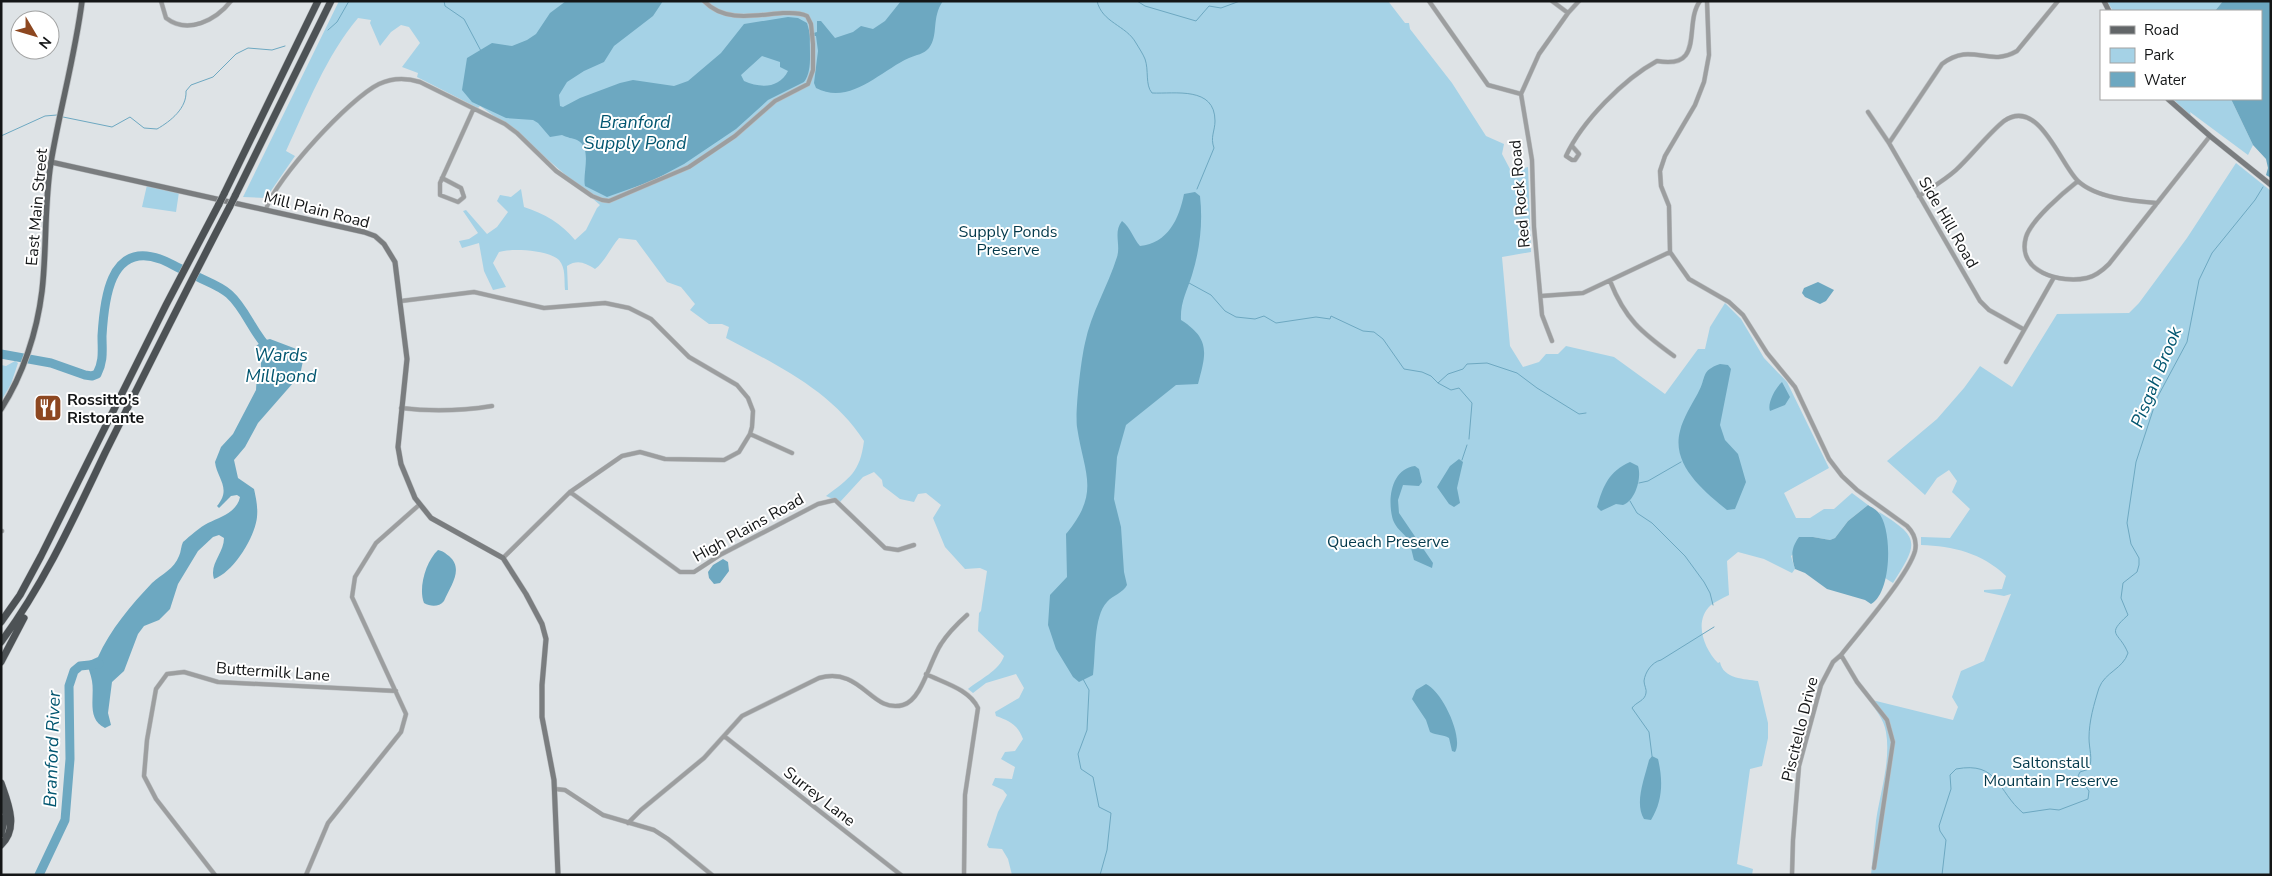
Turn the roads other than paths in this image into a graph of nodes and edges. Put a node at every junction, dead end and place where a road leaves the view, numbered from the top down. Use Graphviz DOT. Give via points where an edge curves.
graph roads {
  1 [pos="82,1"];
  2 [pos="161,1"];
  3 [pos="231,1"];
  4 [pos="318,1"];
  5 [pos="331,1"];
  6 [pos="704,1"];
  7 [pos="1429,1"];
  8 [pos="1552,1"];
  9 [pos="1580,1"];
  10 [pos="1700,1"];
  11 [pos="1707,1"];
  12 [pos="2058,1"];
  13 [pos="1568,13"];
  14 [pos="1521,94"];
  15 [pos="2169,100"];
  16 [pos="473,110"];
  17 [pos="1868,112"];
  18 [pos="2210,136"];
  19 [pos="1889,143"];
  20 [pos="1572,146"];
  21 [pos="51,162"];
  22 [pos="442,178"];
  23 [pos="2078,181"];
  24 [pos="2271,185"];
  25 [pos="1919,196"];
  26 [pos="2157,203"];
  27 [pos="266,209"];
  28 [pos="1670,252"];
  29 [pos="2053,278"];
  30 [pos="1610,281"];
  31 [pos="1541,296"];
  32 [pos="401,301"];
  33 [pos="2023,329"];
  34 [pos="1552,341"];
  35 [pos="1674,356"];
  36 [pos="2006,362"];
  37 [pos="492,406"];
  38 [pos="401,408"];
  39 [pos="1,409"];
  40 [pos="750,434"];
  41 [pos="792,453"];
  42 [pos="570,492"];
  43 [pos="419,505"];
  44 [pos="914,545"];
  45 [pos="503,558"];
  46 [pos="53,560"];
  47 [pos="967,615"];
  48 [pos="1,622"];
  49 [pos="1,642"];
  50 [pos="1841,655"];
  51 [pos="1,662"];
  52 [pos="926,674"];
  53 [pos="396,691"];
  54 [pos="724,736"];
  55 [pos="1,783"];
  56 [pos="555,790"];
  57 [pos="1,800"];
  58 [pos="628,823"];
  59 [pos="1,834"];
  60 [pos="1,845"];
  61 [pos="1874,868"];
  62 [pos="215,875"];
  63 [pos="306,875"];
  64 [pos="558,875"];
  65 [pos="712,875"];
  66 [pos="900,875"];
  67 [pos="964,875"];
  68 [pos="1792,875"];
  1 -- 21 [label="main road, East Main Street" via="76,50"];
  2 -- 3 [label="street" via="166,18 176,25 188,27 214,18"];
  4 -- 48 [label="highway, bridge" via="42,556"];
  5 -- 46 [label="highway, bridge"];
  6 -- 16 [label="street" via="728,16 804,14 810,19 813,35 812,70 808,84 775,101 735,136 689,167 609,201 602,200 556,171 512,129"];
  7 -- 14 [label="street" via="1488,85"];
  8 -- 13 [label="street"];
  9 -- 13 [label="street"];
  10 -- 20 [label="street" via="1696,6 1693,38 1684,56 1679,61 1657,61 1638,72 1593,117"];
  11 -- 28 [label="street" via="1709,55 1704,82 1660,171 1661,186 1669,206"];
  12 -- 19 [label="street" via="2017,51 2010,55 1999,58 1966,53 1951,57 1942,64"];
  13 -- 14 [label="street" via="1539,54"];
  14 -- 31 [label="street, Red Rock Road" via="1532,160"];
  15 -- 18 [label="street"];
  16 -- 22 [label="street"];
  16 -- 27 [label="street" via="414,80 392,80 381,84 356,101 296,161"];
  17 -- 19 [label="street, Side Hill Road"];
  18 -- 24 [label="street"];
  18 -- 26 [label="street"];
  19 -- 25 [label="street, Side Hill Road"];
  21 -- 27 [label="street, Mill Plain Road"];
  21 -- 39 [label="main road, East Main Street" via="42,290 22,369"];
  22 -- 22 [label="street" via="440,195 458,202 464,197 461,188"];
  23 -- 25 [label="street" via="2056,146 2032,119 2021,116 2004,122 1955,172"];
  23 -- 26 [label="street" via="2113,198"];
  23 -- 29 [label="street" via="2057,198 2026,236 2026,256 2040,271"];
  25 -- 33 [label="street, Side Hill Road" via="1980,301 1989,310"];
  26 -- 29 [label="street" via="2109,264 2097,274 2086,278"];
  27 -- 32 [label="street, Mill Plain Road" via="375,236 393,255"];
  28 -- 30 [label="street"];
  28 -- 50 [label="street, Piscitello Drive" via="1689,278 1729,302 1743,315 1767,353 1795,387 1838,472 1856,490 1908,526 1913,534 1912,558"];
  29 -- 33 [label="street"];
  30 -- 31 [label="street" via="1583,293"];
  30 -- 35 [label="street" via="1619,305 1642,333"];
  31 -- 34 [label="street, Red Rock Road" via="1542,315"];
  32 -- 38 [label="street, Mill Plain Road" via="407,359"];
  32 -- 40 [label="street" via="474,292 544,308 605,303 629,308 651,319 689,357 736,385 748,398 753,411"];
  33 -- 36 [label="street"];
  37 -- 38 [label="street" via="431,412"];
  38 -- 43 [label="street, Mill Plain Road" via="398,453"];
  40 -- 41 [label="street"];
  40 -- 42 [label="street" via="739,452 724,460 665,459 640,452 622,456"];
  42 -- 44 [label="street, High Plains Road" via="680,572 694,572 720,555 831,500 835,500 884,548 898,550"];
  42 -- 45 [label="street"];
  43 -- 45 [label="street, Mill Plain Road" via="431,518"];
  43 -- 53 [label="street" via="376,543 355,577 352,597"];
  45 -- 56 [label="street, Mill Plain Road" via="542,624 546,640 542,717"];
  46 -- 49 [label="highway"];
  46 -- 51 [label="highway"];
  47 -- 52 [label="street" via="949,632"];
  50 -- 61 [label="street" via="1857,682 1887,720 1893,742"];
  50 -- 68 [label="street, Piscitello Drive" via="1833,662 1821,685 1799,766"];
  52 -- 54 [label="street" via="910,702 897,706 882,704 846,677 828,675 752,710 733,724"];
  52 -- 67 [label="street" via="967,694 978,708 965,795"];
  53 -- 62 [label="street, Buttermilk Lane" via="218,682 184,672 167,674 156,689 144,776 156,799"];
  53 -- 63 [label="street" via="406,714 401,732 328,823"];
  54 -- 58 [label="street" via="704,758"];
  54 -- 66 [label="street, Surrey Lane"];
  55 -- 60 [label="highway" via="11,814 11,828"];
  56 -- 58 [label="street" via="565,790 598,812"];
  56 -- 64 [label="street, Mill Plain Road"];
  57 -- 59 [label="highway" via="6,814"];
  58 -- 65 [label="street" via="653,830 668,839"];
}
